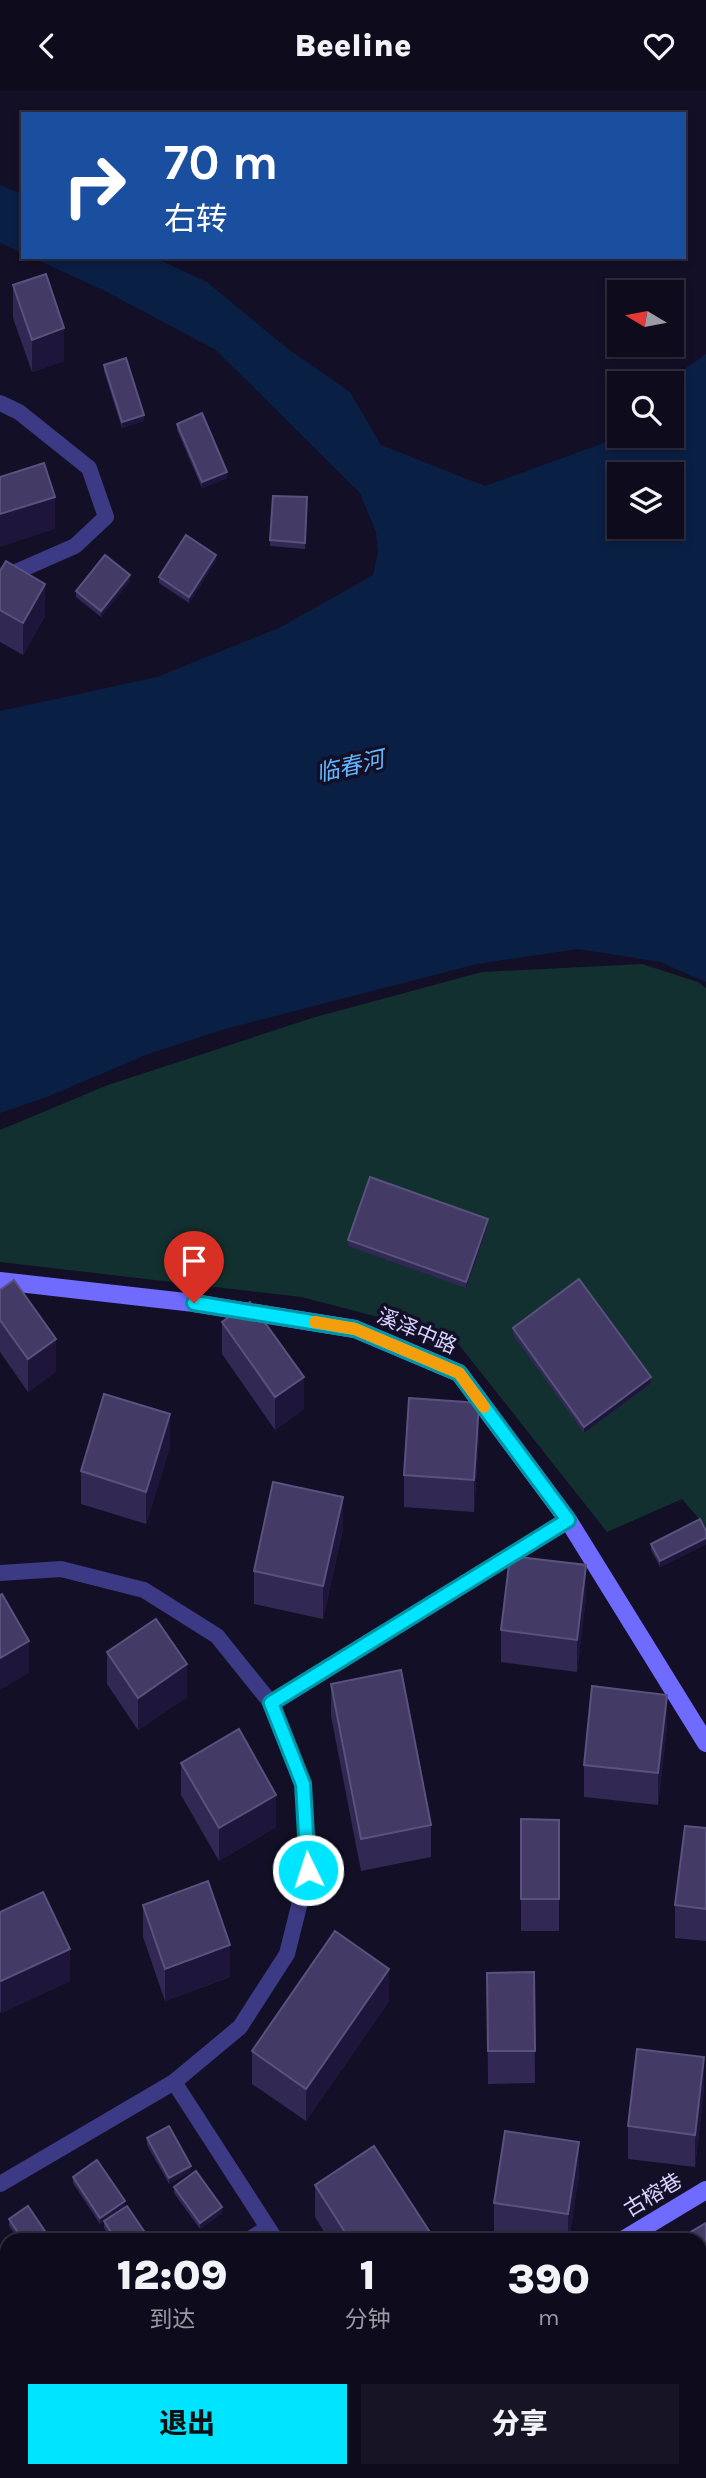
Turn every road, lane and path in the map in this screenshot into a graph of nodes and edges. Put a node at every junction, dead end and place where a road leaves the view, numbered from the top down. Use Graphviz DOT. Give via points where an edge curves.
graph roads {
  1 [pos="0,403"];
  2 [pos="0,579"];
  3 [pos="0,1280"];
  4 [pos="568,1520"];
  5 [pos="0,1573"];
  6 [pos="271,1703"];
  7 [pos="706,1743"];
  8 [pos="174,2082"];
  9 [pos="0,2185"];
  10 [pos="706,2190"];
  11 [pos="271,2233"];
  12 [pos="635,2233"];
  1 -- 2 [label="street" via="19,412 89,468 106,517 75,546"];
  3 -- 4 [label="street, 溪泽中路" via="194,1303 355,1329 459,1373"];
  4 -- 6 [label="street"];
  4 -- 7 [label="street, 溪泽中路"];
  5 -- 6 [label="street" via="61,1569 144,1590 217,1636"];
  6 -- 8 [label="street" via="303,1784 308,1870 287,1954 240,2027"];
  8 -- 9 [label="street"];
  8 -- 11 [label="street"];
  10 -- 12 [label="street, 古榕巷"];
}
